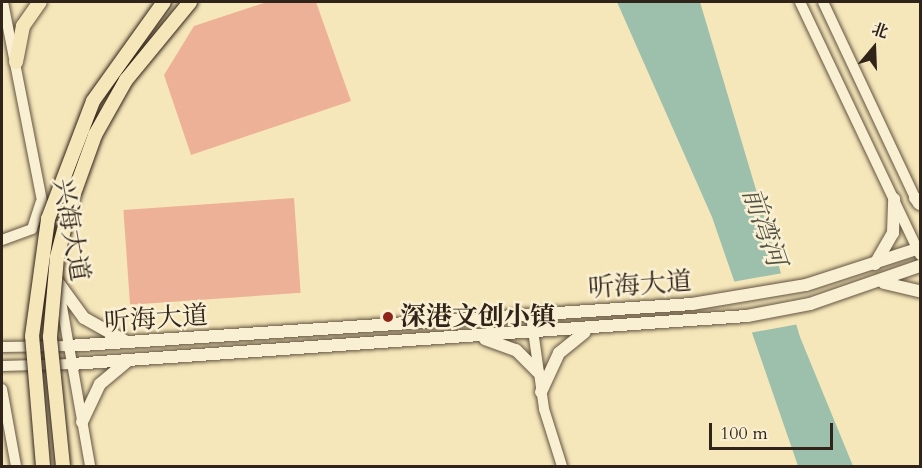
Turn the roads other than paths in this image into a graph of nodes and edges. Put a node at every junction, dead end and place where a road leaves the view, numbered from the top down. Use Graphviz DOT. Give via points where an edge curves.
graph roads {
  1 [pos="3,2"];
  2 [pos="40,2"];
  3 [pos="164,2"];
  4 [pos="190,2"];
  5 [pos="800,2"];
  6 [pos="823,2"];
  7 [pos="4,19"];
  8 [pos="16,62"];
  9 [pos="42,195"];
  10 [pos="894,198"];
  11 [pos="919,204"];
  12 [pos="2,240"];
  13 [pos="920,251"];
  14 [pos="873,266"];
  15 [pos="921,266"];
  16 [pos="57,280"];
  17 [pos="877,282"];
  18 [pos="921,291"];
  19 [pos="531,316"];
  20 [pos="591,330"];
  21 [pos="532,333"];
  22 [pos="478,337"];
  23 [pos="134,344"];
  24 [pos="2,346"];
  25 [pos="69,346"];
  26 [pos="129,361"];
  27 [pos="72,364"];
  28 [pos="2,366"];
  29 [pos="538,372"];
  30 [pos="2,389"];
  31 [pos="541,392"];
  32 [pos="4,416"];
  33 [pos="82,422"];
  34 [pos="16,466"];
  35 [pos="43,466"];
  36 [pos="64,466"];
  37 [pos="90,466"];
  38 [pos="562,466"];
  1 -- 7 [label="street, 兴海大道"];
  2 -- 8 [label="main road" via="23,26"];
  3 -- 35 [label="main road, bridge" via="93,101 48,219 32,336"];
  4 -- 36 [label="main road, bridge" via="117,95 95,135 72,199 51,317 58,434"];
  5 -- 10 [label="street"];
  6 -- 11 [label="street"];
  7 -- 8 [label="street, 兴海大道"];
  8 -- 9 [label="street, 兴海大道"];
  9 -- 12 [label="street" via="32,229"];
  9 -- 16 [label="street, 兴海大道"];
  10 -- 13 [label="street"];
  10 -- 14 [label="main road" via="891,240"];
  13 -- 14 [label="main road, 听海大道"];
  14 -- 19 [label="main road, 听海大道" via="806,285 721,301"];
  15 -- 17 [label="main road, 听海大道"];
  16 -- 23 [label="main road" via="84,318"];
  16 -- 25 [label="street, 兴海大道"];
  17 -- 18 [label="main road"];
  17 -- 20 [label="main road, 听海大道" via="810,304 724,319"];
  19 -- 21 [label="street"];
  19 -- 23 [label="main road, 听海大道"];
  20 -- 21 [label="main road, 听海大道"];
  20 -- 31 [label="main road" via="559,353"];
  21 -- 22 [label="main road, 听海大道"];
  21 -- 29 [label="street"];
  22 -- 26 [label="main road, 听海大道"];
  22 -- 29 [label="main road" via="516,350"];
  23 -- 25 [label="main road, 听海大道"];
  24 -- 25 [label="street"];
  25 -- 27 [label="street, 兴海大道"];
  26 -- 27 [label="main road, 听海大道"];
  26 -- 33 [label="main road" via="104,379"];
  27 -- 28 [label="street"];
  27 -- 33 [label="street, 兴海大道"];
  29 -- 31 [label="street"];
  30 -- 32 [label="street"];
  31 -- 38 [label="street"];
  32 -- 34 [label="street"];
  33 -- 37 [label="street, 兴海大道"];
}
